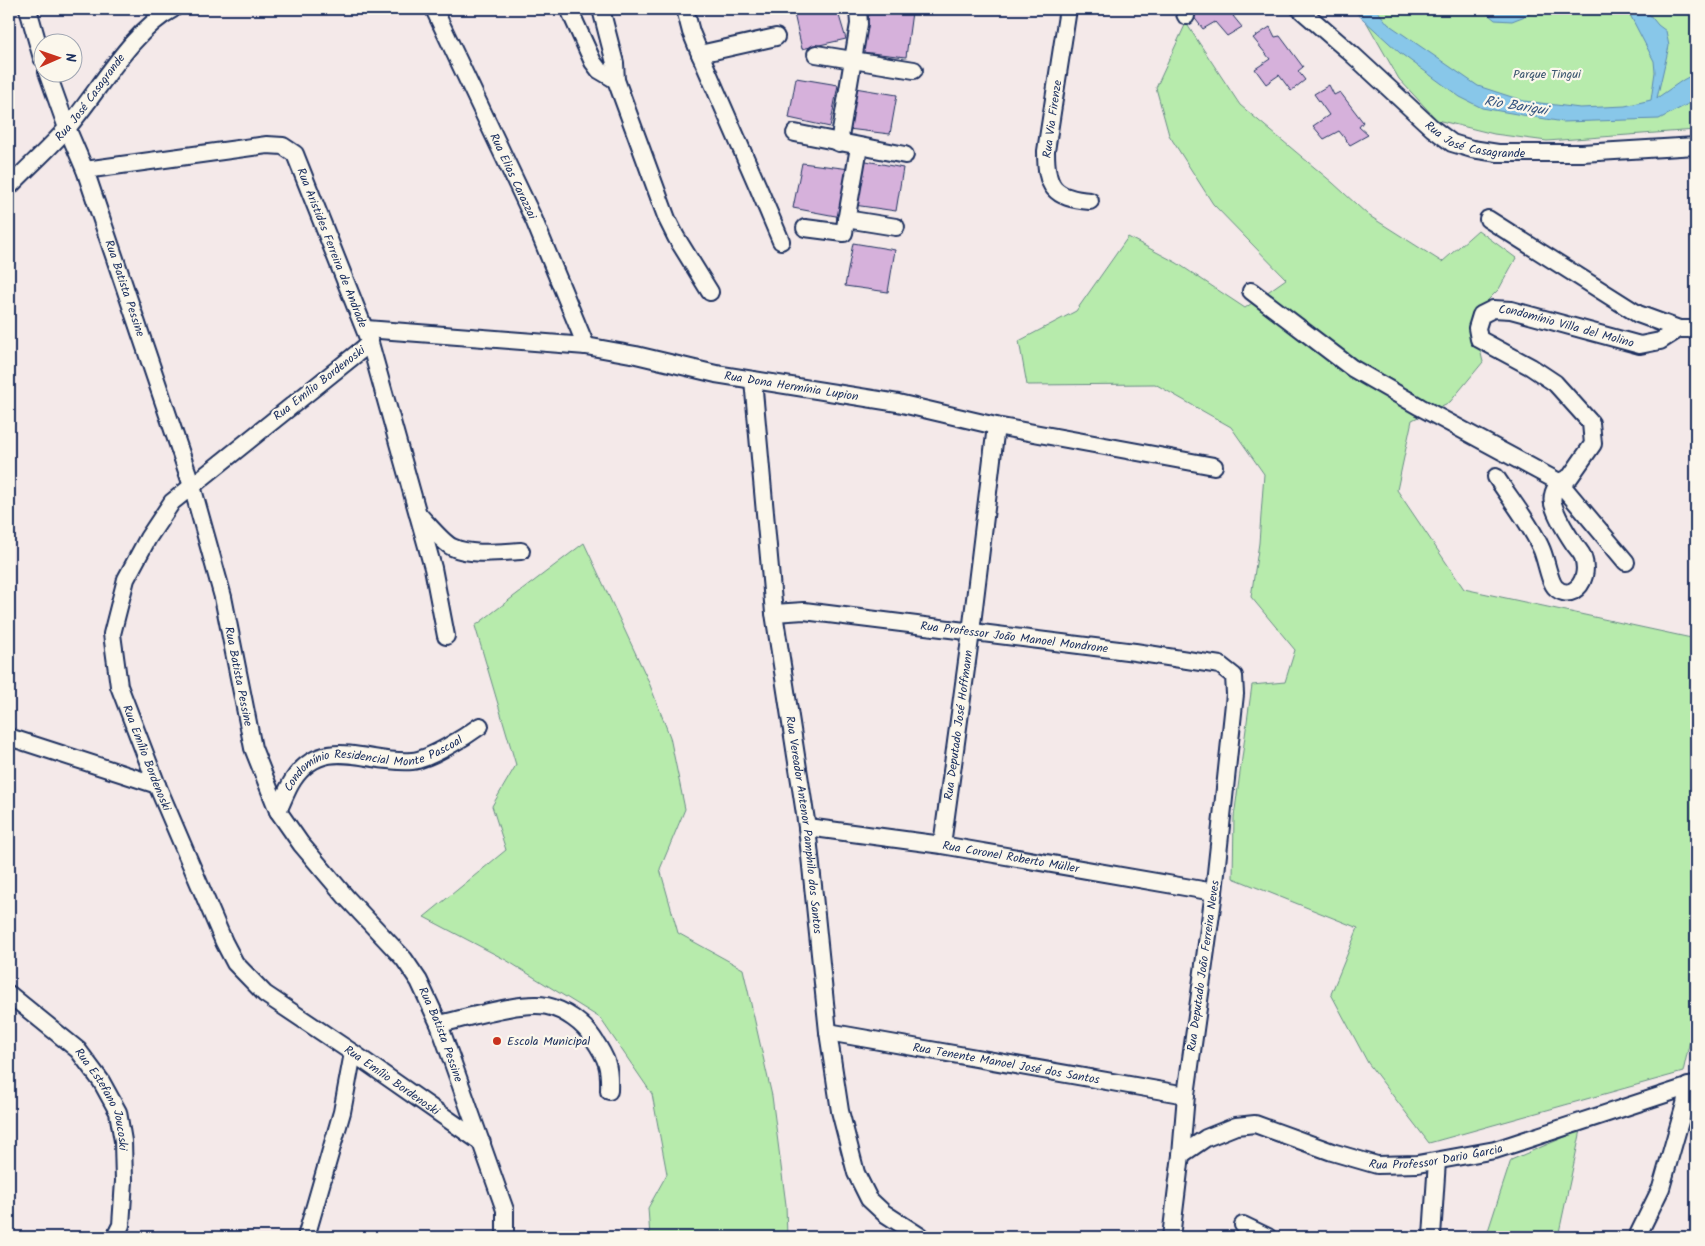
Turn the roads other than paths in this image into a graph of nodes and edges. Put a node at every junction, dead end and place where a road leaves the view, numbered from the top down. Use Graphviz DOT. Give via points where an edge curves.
graph roads {
  1 [pos="28,9"];
  2 [pos="173,9"];
  3 [pos="434,9"];
  4 [pos="569,9"];
  5 [pos="601,9"];
  6 [pos="685,9"];
  7 [pos="858,9"];
  8 [pos="1068,9"];
  9 [pos="1300,9"];
  10 [pos="35,32"];
  11 [pos="776,37"];
  12 [pos="700,54"];
  13 [pos="816,54"];
  14 [pos="853,61"];
  15 [pos="914,70"];
  16 [pos="616,80"];
  17 [pos="51,82"];
  18 [pos="67,128"];
  19 [pos="795,133"];
  20 [pos="840,142"];
  21 [pos="1696,146"];
  22 [pos="859,147"];
  23 [pos="905,155"];
  24 [pos="86,170"];
  25 [pos="9,187"];
  26 [pos="1090,201"];
  27 [pos="846,219"];
  28 [pos="1488,219"];
  29 [pos="805,228"];
  30 [pos="896,228"];
  31 [pos="780,241"];
  32 [pos="1251,290"];
  33 [pos="710,292"];
  34 [pos="1679,329"];
  35 [pos="1696,329"];
  36 [pos="368,336"];
  37 [pos="586,346"];
  38 [pos="752,380"];
  39 [pos="996,426"];
  40 [pos="1214,466"];
  41 [pos="1496,478"];
  42 [pos="1559,482"];
  43 [pos="192,486"];
  44 [pos="418,514"];
  45 [pos="521,551"];
  46 [pos="1626,562"];
  47 [pos="774,613"];
  48 [pos="971,632"];
  49 [pos="446,636"];
  50 [pos="1235,694"];
  51 [pos="480,726"];
  52 [pos="9,737"];
  53 [pos="157,785"];
  54 [pos="278,810"];
  55 [pos="807,827"];
  56 [pos="942,845"];
  57 [pos="1214,892"];
  58 [pos="9,994"];
  59 [pos="438,1024"];
  60 [pos="828,1032"];
  61 [pos="354,1053"];
  62 [pos="1692,1085"];
  63 [pos="609,1091"];
  64 [pos="1186,1095"];
  65 [pos="482,1144"];
  66 [pos="1181,1155"];
  67 [pos="1437,1161"];
  68 [pos="1243,1225"];
  69 [pos="1432,1236"];
  70 [pos="115,1237"];
  71 [pos="306,1237"];
  72 [pos="505,1237"];
  73 [pos="921,1237"];
  74 [pos="1171,1237"];
  75 [pos="1268,1237"];
  76 [pos="1637,1237"];
  1 -- 10 [label="street"];
  2 -- 18 [label="street, Rua José Casagrande" via="161,15 133,43"];
  3 -- 37 [label="street, Rua Elias Carazzai" via="534,220"];
  4 -- 16 [label="street" via="593,62 599,70"];
  5 -- 16 [label="street" via="615,63"];
  6 -- 12 [label="street"];
  7 -- 14 [label="street"];
  8 -- 26 [label="street, Rua Via Firenze" via="1046,152 1046,172 1057,193 1070,200"];
  9 -- 21 [label="street, Rua José Casagrande" via="1452,143 1498,153 1582,153"];
  11 -- 12 [label="street"];
  12 -- 31 [label="street"];
  13 -- 14 [label="street"];
  14 -- 15 [label="street"];
  14 -- 20 [label="street"];
  16 -- 33 [label="street" via="667,219"];
  17 -- 18 [label="street, Rua Batista Pessine"];
  18 -- 24 [label="street, Rua Batista Pessine"];
  18 -- 25 [label="street, Rua José Casagrande"];
  19 -- 20 [label="street"];
  20 -- 22 [label="street"];
  22 -- 23 [label="street"];
  22 -- 27 [label="street"];
  24 -- 36 [label="street, Rua Aristides Ferreira de Andrade" via="268,145 283,146 295,154"];
  24 -- 43 [label="street, Rua Batista Pessine"];
  27 -- 29 [label="street" via="844,233"];
  27 -- 30 [label="street"];
  28 -- 34 [label="street" via="1638,314"];
  32 -- 42 [label="street" via="1352,368"];
  34 -- 35 [label="street"];
  34 -- 42 [label="street, Condomínio Villa del Molino" via="1660,341 1640,345 1511,310 1493,309 1481,315 1477,328 1479,339 1555,383 1592,423 1593,444 1570,477"];
  36 -- 37 [label="street, Rua Dona Hermínia Lupion"];
  36 -- 43 [label="street, Rua Emílio Bordenoski"];
  36 -- 44 [label="street, Rua Aristides Ferreira de Andrade"];
  37 -- 38 [label="street, Rua Dona Hermínia Lupion"];
  38 -- 39 [label="street, Rua Dona Hermínia Lupion" via="898,404"];
  38 -- 47 [label="street, Rua Vereador Antenor Pamphilo dos Santos"];
  39 -- 40 [label="street, Rua Dona Hermínia Lupion"];
  39 -- 48 [label="street, Rua Deputado José Hoffmann"];
  41 -- 42 [label="street" via="1541,547 1553,586 1566,592 1578,586 1585,568 1583,556 1553,505 1552,498"];
  42 -- 46 [label="street"];
  43 -- 53 [label="street, Rua Emílio Bordenoski" via="172,502 148,538 126,579 112,634 118,686"];
  43 -- 54 [label="street, Rua Batista Pessine" via="223,597 253,748"];
  44 -- 45 [label="street" via="451,546 471,551"];
  44 -- 49 [label="street, Rua Aristides Ferreira de Andrade"];
  47 -- 48 [label="street, Rua Professor João Manoel Mondrone" via="804,610"];
  47 -- 55 [label="street, Rua Vereador Antenor Pamphilo dos Santos"];
  48 -- 50 [label="street, Rua Professor João Manoel Mondrone" via="1220,665 1234,676"];
  48 -- 56 [label="street, Rua Deputado José Hoffmann"];
  50 -- 57 [label="street, Rua Deputado João Ferreira Neves"];
  51 -- 54 [label="street, Condomínio Residencial Monte Pascoal" via="461,740 414,761 340,753 312,759 293,779"];
  52 -- 53 [label="street"];
  53 -- 61 [label="street, Rua Emílio Bordenoski" via="235,963 264,994"];
  54 -- 59 [label="street, Rua Batista Pessine" via="300,844 404,959 419,981"];
  55 -- 56 [label="street, Rua Coronel Roberto Müller"];
  55 -- 60 [label="street, Rua Vereador Antenor Pamphilo dos Santos"];
  56 -- 57 [label="street, Rua Coronel Roberto Müller"];
  57 -- 64 [label="street, Rua Deputado João Ferreira Neves"];
  58 -- 70 [label="street, Rua Estefano Joucoski" via="78,1050 101,1081 118,1112 124,1181 120,1224"];
  59 -- 63 [label="street" via="526,1005 547,1006 568,1014 589,1033 606,1058"];
  59 -- 65 [label="street, Rua Batista Pessine"];
  60 -- 64 [label="street, Rua Tenente Manoel José dos Santos"];
  60 -- 73 [label="street, Rua Vereador Antenor Pamphilo dos Santos" via="840,1111 856,1173 870,1199 884,1213"];
  61 -- 65 [label="street, Rua Emílio Bordenoski"];
  61 -- 71 [label="street" via="342,1112"];
  62 -- 67 [label="street, Rua Professor Dario Garcia" via="1495,1150"];
  62 -- 76 [label="street" via="1661,1188"];
  64 -- 66 [label="street, Rua Deputado João Ferreira Neves"];
  65 -- 72 [label="street, Rua Batista Pessine" via="505,1210"];
  66 -- 67 [label="street, Rua Professor Dario Garcia" via="1206,1138 1236,1126 1254,1124 1377,1165 1401,1166"];
  66 -- 74 [label="street, Rua Deputado João Ferreira Neves"];
  67 -- 69 [label="street"];
  68 -- 75 [label="street"];
}
